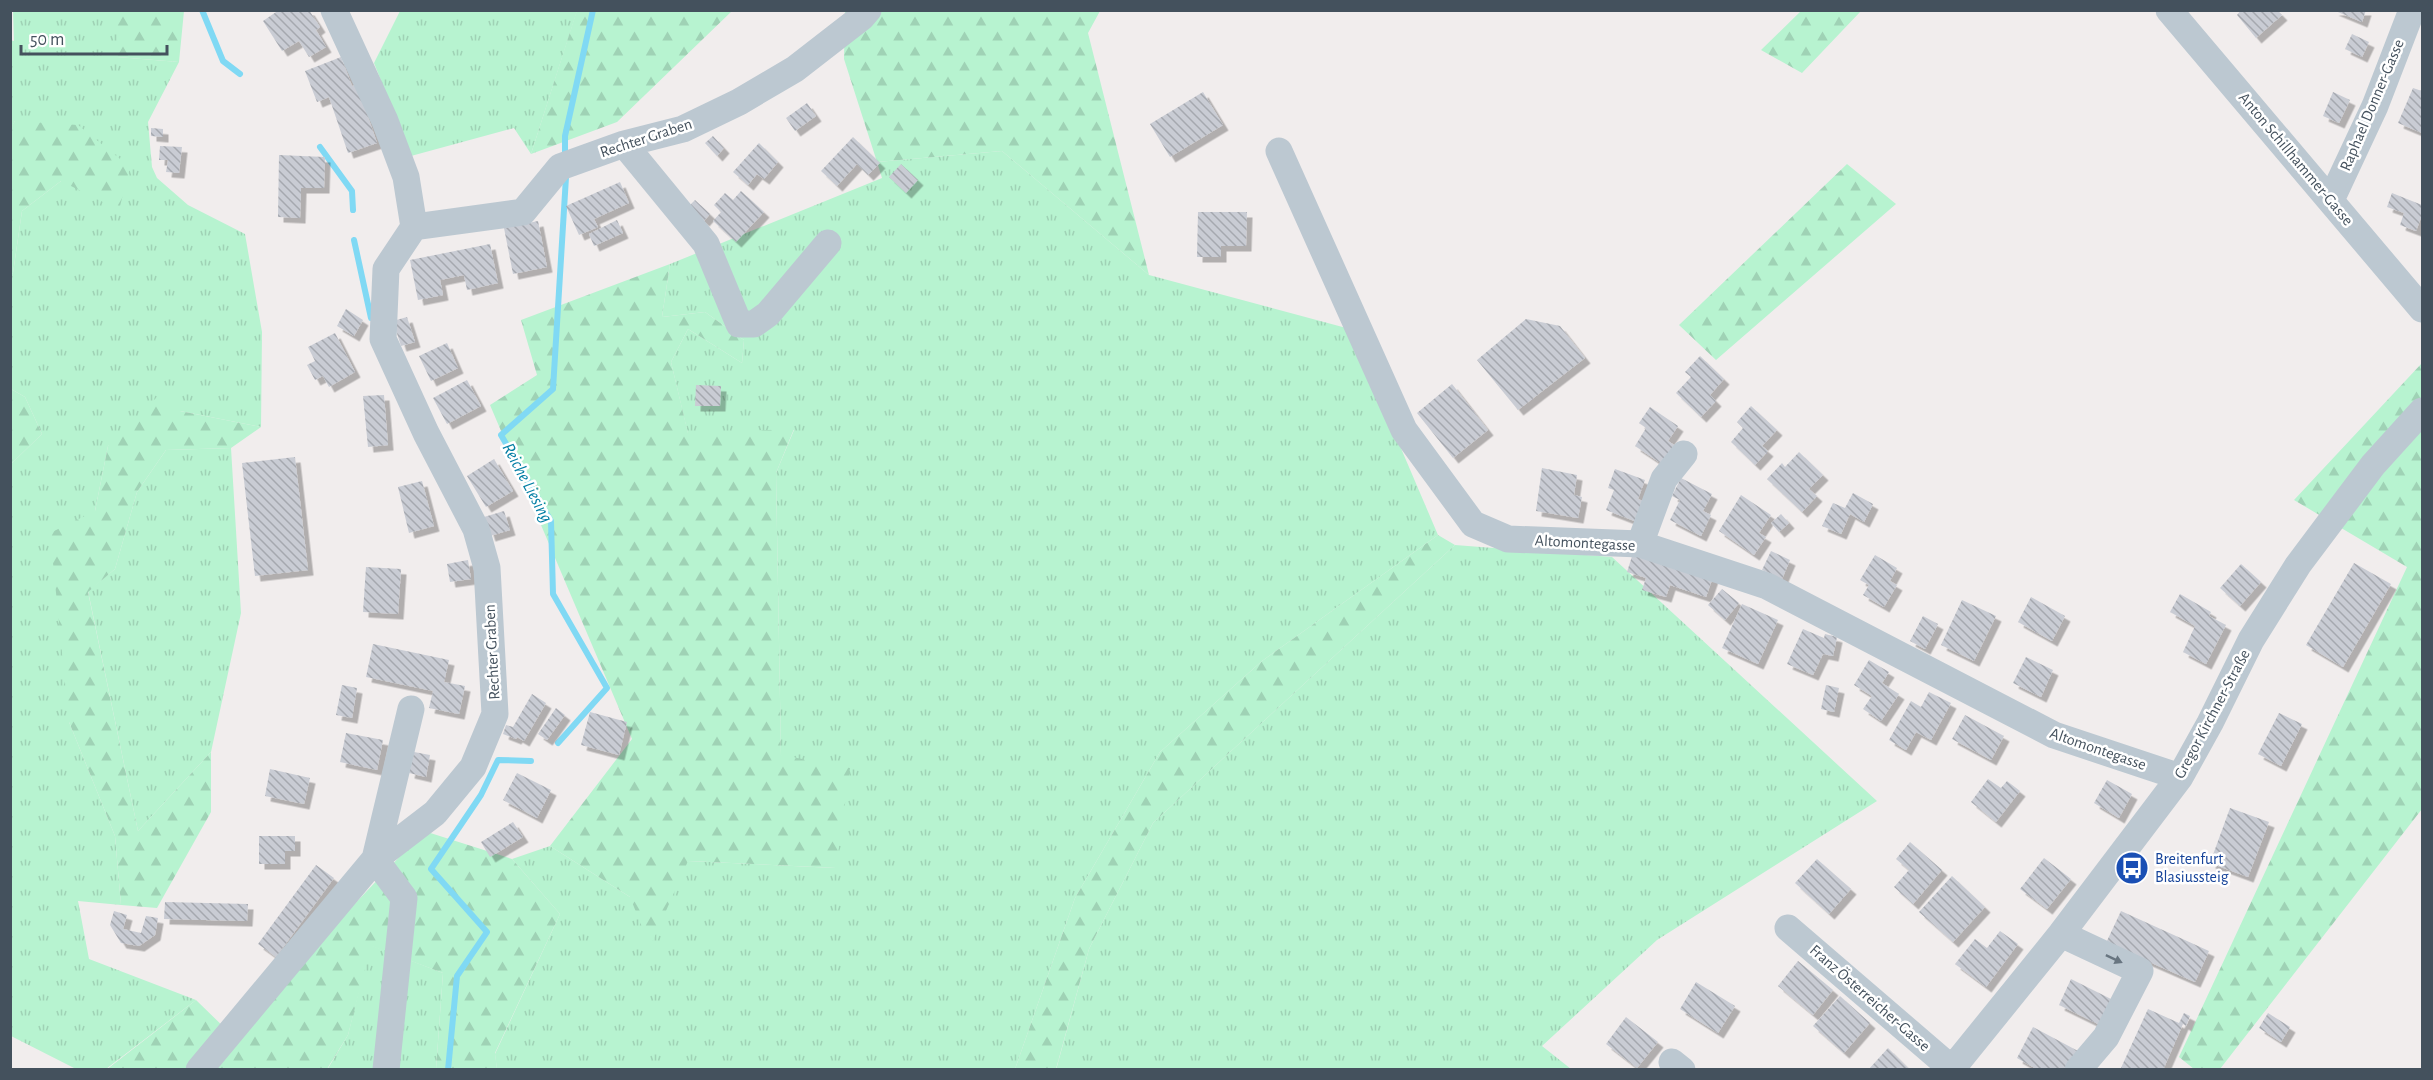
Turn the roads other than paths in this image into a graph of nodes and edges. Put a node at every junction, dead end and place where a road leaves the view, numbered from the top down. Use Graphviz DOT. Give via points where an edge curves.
graph roads {
  1 [pos="334,10"];
  2 [pos="868,10"];
  3 [pos="2169,10"];
  4 [pos="2412,10"];
  5 [pos="624,144"];
  6 [pos="1279,151"];
  7 [pos="2331,200"];
  8 [pos="414,227"];
  9 [pos="828,243"];
  10 [pos="2422,309"];
  11 [pos="2422,411"];
  12 [pos="1684,454"];
  13 [pos="1640,544"];
  14 [pos="411,709"];
  15 [pos="2180,777"];
  16 [pos="375,859"];
  17 [pos="1788,928"];
  18 [pos="2061,934"];
  19 [pos="1951,1069"];
  20 [pos="199,1070"];
  21 [pos="386,1070"];
  22 [pos="2078,1070"];
  1 -- 8 [label="street" via="406,177"];
  2 -- 5 [label="street, Rechter Graben" via="795,69 739,102 682,129"];
  3 -- 7 [label="street, Anton Schillhammer-Gasse"];
  4 -- 7 [label="street, Raphael Donner-Gasse" via="2375,106"];
  5 -- 8 [label="street, Rechter Graben" via="560,167 523,212"];
  5 -- 9 [label="street" via="706,244 739,324 754,324 768,314"];
  6 -- 13 [label="street, Altomontegasse" via="1404,430 1473,524 1508,539"];
  7 -- 10 [label="street, Anton Schillhammer-Gasse"];
  8 -- 16 [label="street, Rechter Graben" via="386,268 383,339 476,529 487,568 495,714 473,767 435,813"];
  11 -- 15 [label="street, Gregor Kirchner-Straße" via="2373,465 2298,565 2252,640"];
  12 -- 13 [label="street" via="1664,479"];
  13 -- 15 [label="street, Altomontegasse" via="1767,586 2054,735"];
  14 -- 16 [label="street"];
  15 -- 18 [label="street, Gregor Kirchner-Straße"];
  16 -- 20 [label="street, Rechter Graben"];
  16 -- 21 [label="street" via="404,898"];
  17 -- 19 [label="street, Franz Österreicher-Gasse"];
  18 -- 19 [label="street, Gregor Kirchner-Straße"];
  18 -- 22 [label="street, one-way" via="2140,971 2106,1037"];
}
